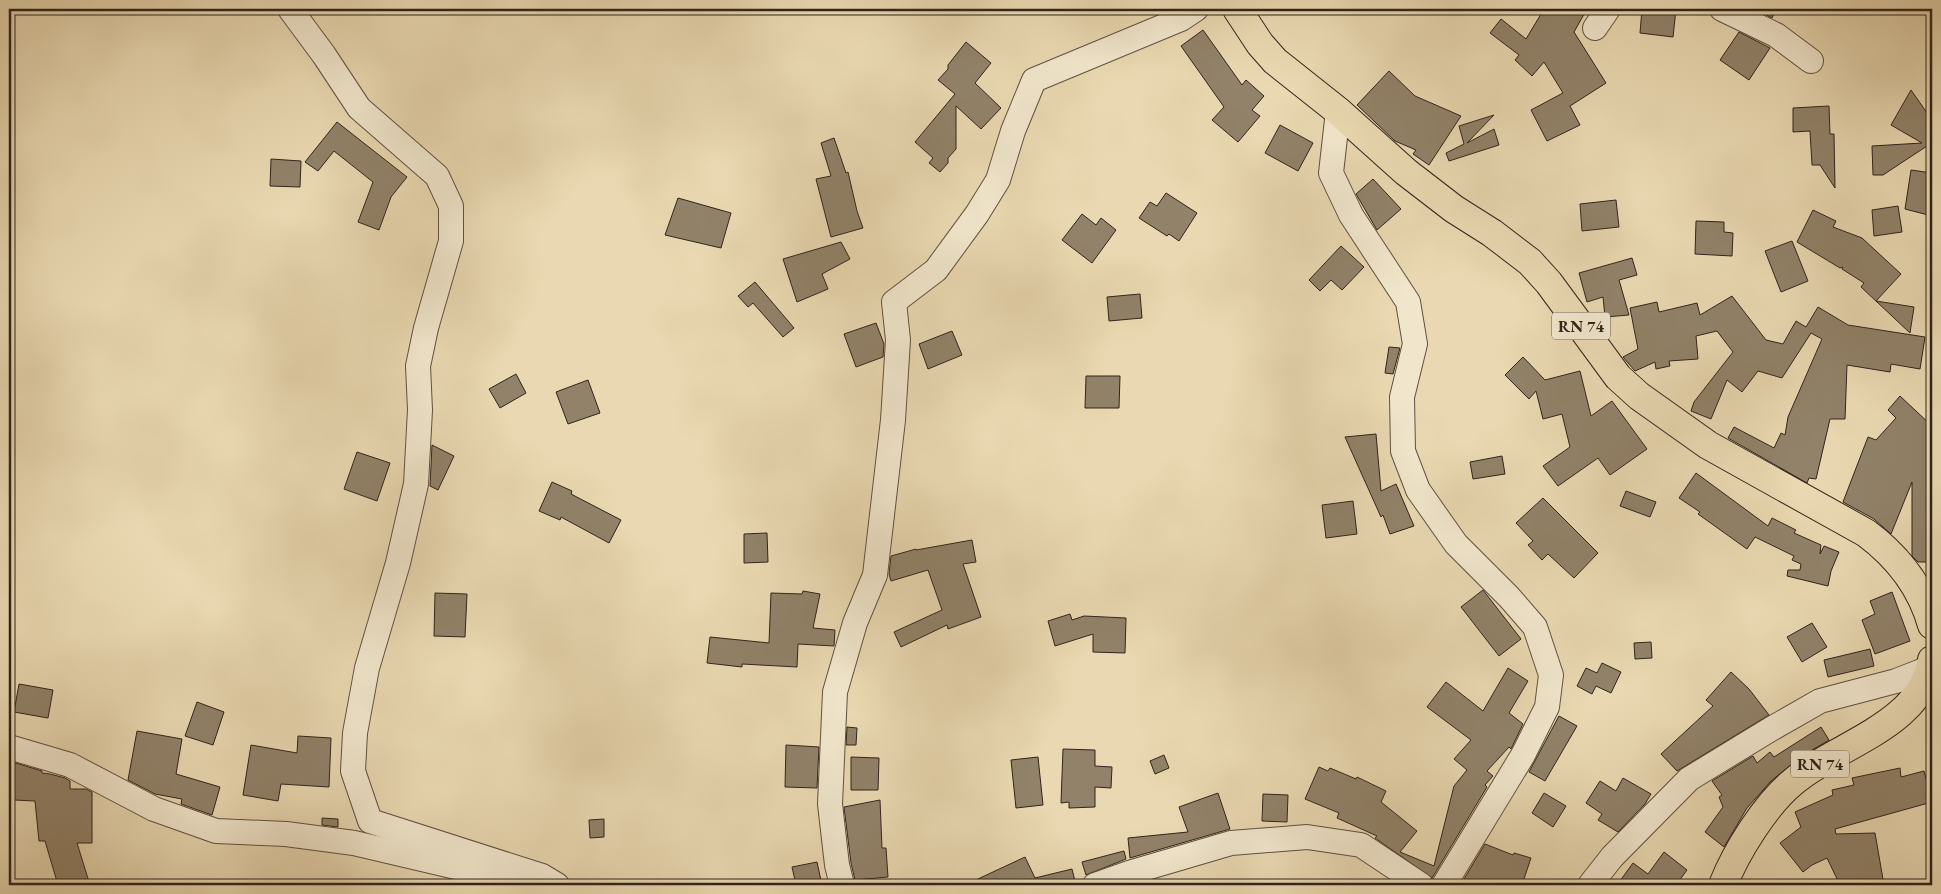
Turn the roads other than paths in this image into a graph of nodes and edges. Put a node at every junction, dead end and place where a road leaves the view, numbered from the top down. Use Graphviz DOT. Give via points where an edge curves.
graph roads {
  1 [pos="290,9"];
  2 [pos="1196,9"];
  3 [pos="1237,9"];
  4 [pos="1722,9"];
  5 [pos="1811,61"];
  6 [pos="1338,111"];
  7 [pos="1932,625"];
  8 [pos="1932,665"];
  9 [pos="9,747"];
  10 [pos="1392,877"];
  11 [pos="510,885"];
  12 [pos="557,885"];
  13 [pos="842,885"];
  14 [pos="1095,885"];
  15 [pos="1421,885"];
  16 [pos="1444,885"];
  17 [pos="1590,885"];
  18 [pos="1723,885"];
  1 -- 12 [label="street" via="359,108 437,176 450,206 450,241 418,366 420,410 416,484 398,563 367,668 355,733 353,771 370,821 542,876"];
  2 -- 13 [label="street" via="1181,19 1034,80 998,180 977,214 936,270 894,302 897,358 885,505 875,575 855,622 835,692 830,804"];
  3 -- 6 [label="main road, RN 74" via="1275,61"];
  4 -- 5 [label="street" via="1776,35"];
  6 -- 7 [label="main road, RN 74" via="1406,172 1530,262 1618,377 1639,396 1708,445 1866,533 1886,548 1920,592"];
  6 -- 16 [label="street" via="1331,173 1351,216 1408,302 1415,344 1402,397 1406,459 1418,490 1456,544 1535,627 1551,674 1547,707 1524,755"];
  8 -- 17 [label="street" via="1896,680 1820,701 1689,779 1612,857"];
  8 -- 18 [label="main road, RN 74" via="1912,702 1893,720 1792,782 1738,851"];
  9 -- 11 [label="street" via="70,765 154,809 216,831 286,834 354,843 486,874"];
  10 -- 14 [label="street" via="1361,845 1307,837 1231,843"];
  10 -- 15 [label="street"];
}
